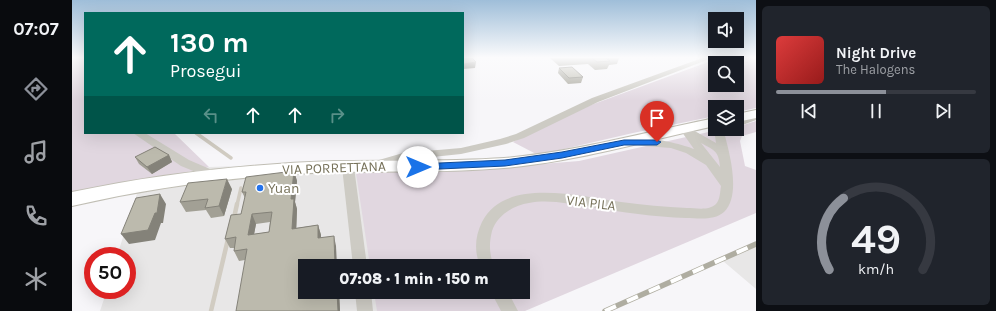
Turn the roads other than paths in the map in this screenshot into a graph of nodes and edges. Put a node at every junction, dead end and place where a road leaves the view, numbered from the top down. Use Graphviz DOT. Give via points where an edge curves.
graph roads {
  1 [pos="669,73"];
  2 [pos="756,114"];
  3 [pos="744,117"];
  4 [pos="744,122"];
  5 [pos="708,123"];
  6 [pos="684,128"];
  7 [pos="140,134"];
  8 [pos="720,136"];
  9 [pos="624,142"];
  10 [pos="725,155"];
  11 [pos="709,162"];
  12 [pos="370,166"];
  13 [pos="348,167"];
  14 [pos="213,175"];
  15 [pos="726,185"];
  16 [pos="72,199"];
  17 [pos="359,259"];
  18 [pos="486,259"];
  19 [pos="364,299"];
  20 [pos="503,299"];
  21 [pos="365,311"];
  22 [pos="510,311"];
  1 -- 12 [label="street" via="595,100 502,142"];
  2 -- 3 [label="main road"];
  2 -- 4 [label="street"];
  5 -- 6 [label="main road, VIA PORRETTANA"];
  6 -- 9 [label="main road, VIA PORRETTANA"];
  6 -- 10 [label="street"];
  6 -- 11 [label="street"];
  7 -- 14 [label="street" via="185,163"];
  8 -- 10 [label="street"];
  9 -- 11 [label="street" via="665,143 678,146"];
  9 -- 12 [label="main road, VIA PORRETTANA" via="562,155 505,163 434,167"];
  10 -- 15 [label="street"];
  11 -- 15 [label="street"];
  12 -- 13 [label="main road, VIA PORRETTANA"];
  13 -- 14 [label="main road, VIA PORRETTANA"];
  13 -- 17 [label="street"];
  14 -- 16 [label="main road, VIA PORRETTANA" via="140,184"];
  15 -- 18 [label="street, VIA PILA" via="726,197 721,206 714,212 702,214 554,198 516,201 504,207 491,219 484,233"];
  19 -- 21 [label="street"];
  20 -- 22 [label="street"];
}
